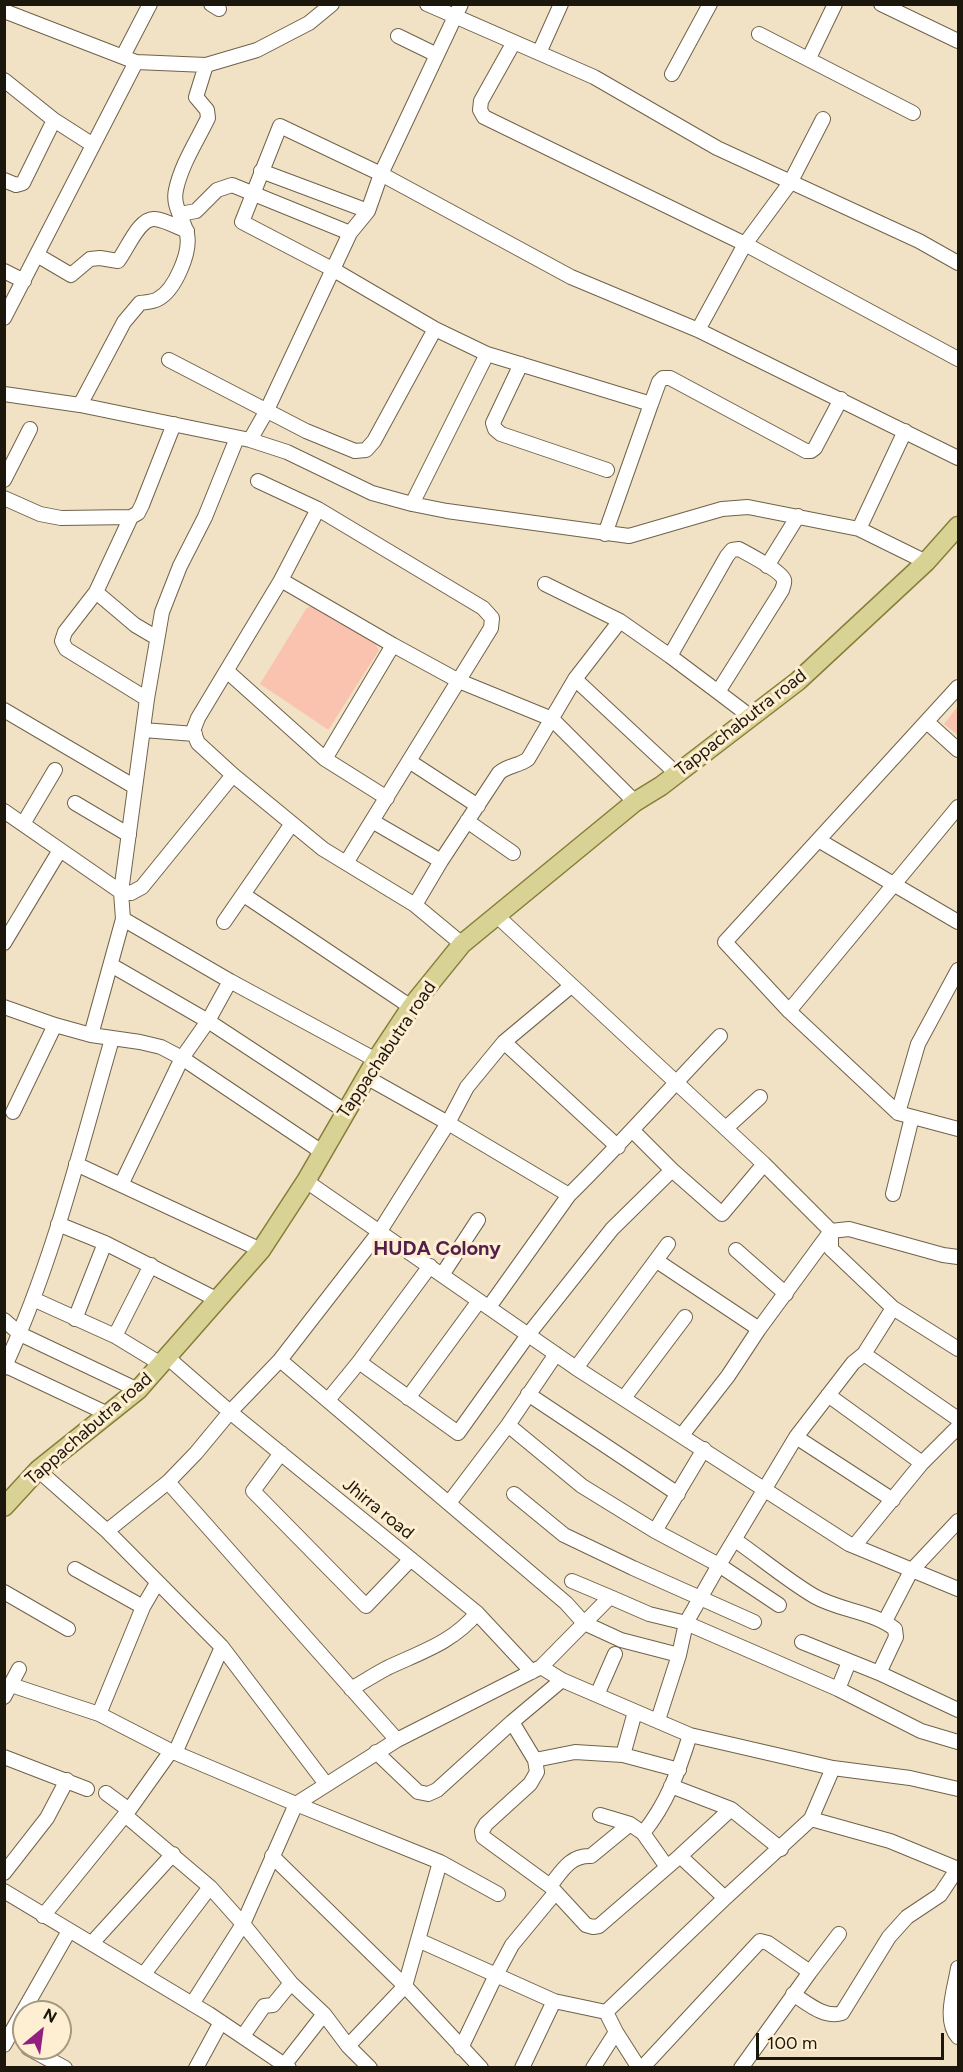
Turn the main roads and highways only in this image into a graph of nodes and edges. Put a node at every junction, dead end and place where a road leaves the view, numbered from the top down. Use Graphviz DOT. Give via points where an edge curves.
graph roads {
  1 [pos="958,526"];
  2 [pos="7,1500"];
  1 -- 2 [label="main road, Tappachabutra road" via="926,562 798,681 635,802 462,944 411,1007 376,1060 261,1250 138,1390 38,1470"];
}
